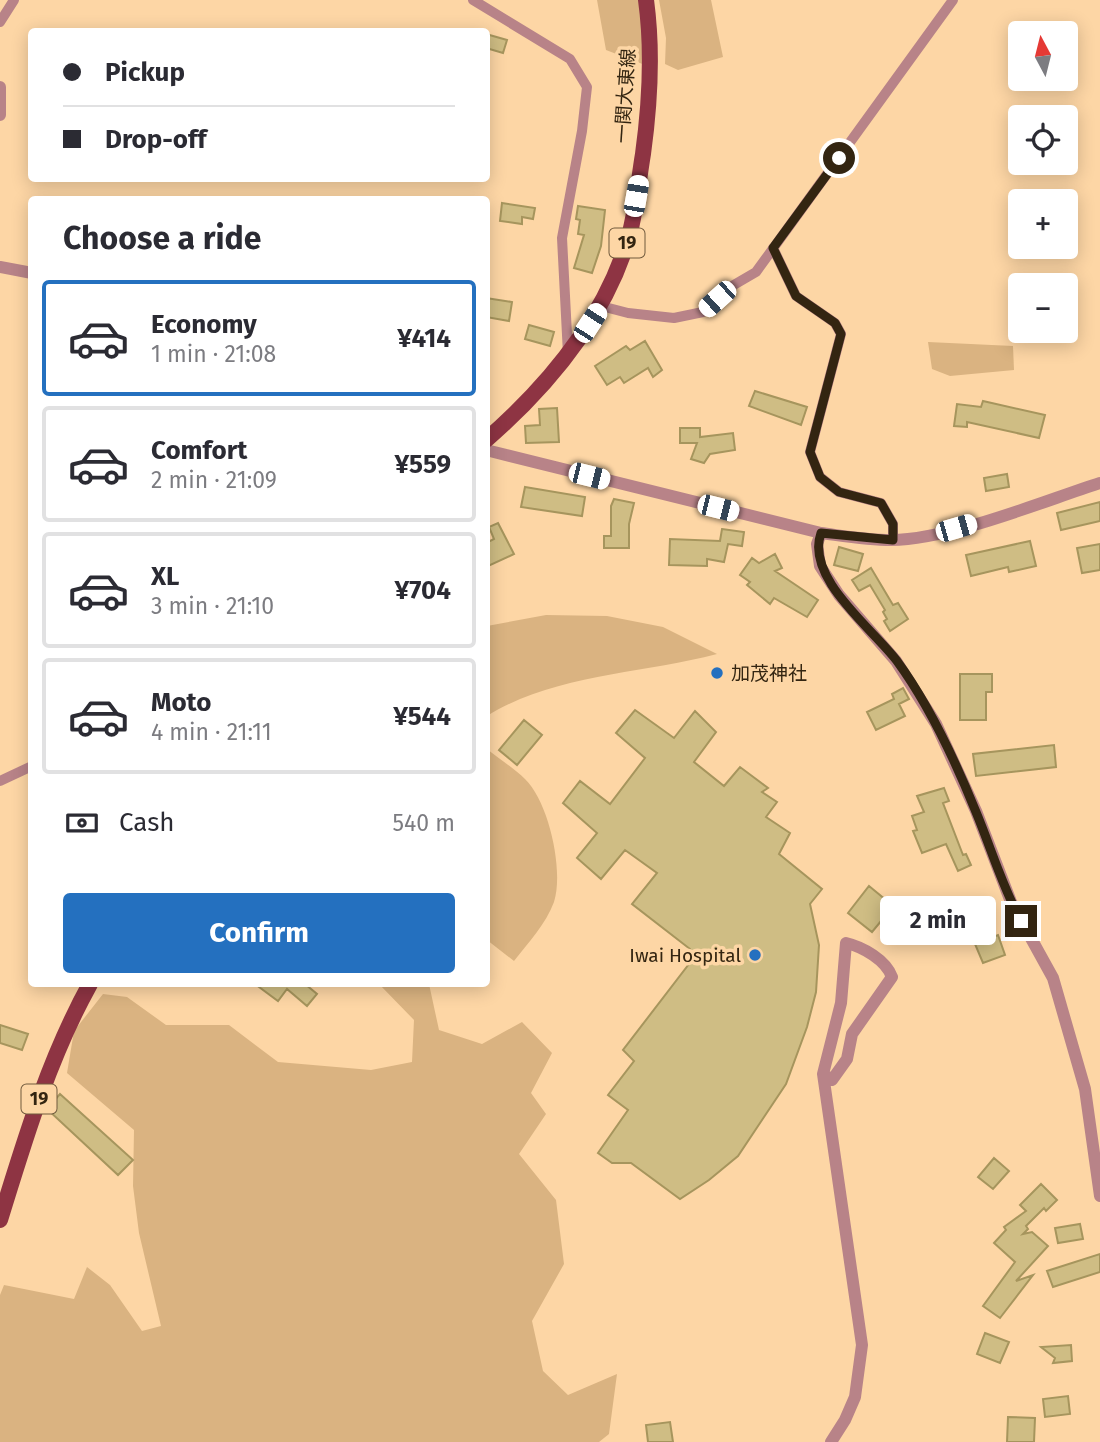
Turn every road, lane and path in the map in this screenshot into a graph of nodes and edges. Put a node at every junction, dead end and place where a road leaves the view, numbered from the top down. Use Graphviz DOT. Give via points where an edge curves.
graph roads {
  1 [pos="14,0"];
  2 [pos="473,0"];
  3 [pos="646,0"];
  4 [pos="953,0"];
  5 [pos="0,22"];
  6 [pos="0,87"];
  7 [pos="0,116"];
  8 [pos="773,248"];
  9 [pos="0,267"];
  10 [pos="28,272"];
  11 [pos="601,306"];
  12 [pos="568,356"];
  13 [pos="490,437"];
  14 [pos="490,451"];
  15 [pos="1100,483"];
  16 [pos="821,533"];
  17 [pos="893,540"];
  18 [pos="28,768"];
  19 [pos="0,781"];
  20 [pos="88,987"];
  21 [pos="823,1074"];
  22 [pos="1100,1196"];
  23 [pos="0,1220"];
  24 [pos="831,1442"];
  1 -- 5 [label="street"];
  2 -- 12 [label="street" via="570,59 587,87 562,238"];
  3 -- 11 [label="main road, 一関大東線 / 19" via="649,109 640,173 628,242"];
  4 -- 8 [label="street"];
  6 -- 7 [label="street"];
  8 -- 11 [label="street" via="756,272 703,312 674,317"];
  8 -- 17 [label="street" via="796,296 835,323 841,334 810,452 820,477 839,492 881,503 893,524"];
  9 -- 10 [label="street"];
  11 -- 12 [label="main road, 一関大東線 / 19"];
  12 -- 13 [label="main road, 一関大東線 / 19"];
  14 -- 16 [label="street"];
  15 -- 17 [label="street" via="956,528"];
  16 -- 17 [label="street"];
  16 -- 22 [label="street" via="817,544 820,566 896,660 936,724 976,811 1010,902 1053,978 1085,1089"];
  18 -- 19 [label="street"];
  20 -- 23 [label="main road, 19" via="60,1042"];
  21 -- 21 [label="street" via="841,1003 846,943 867,952 890,970 892,977 852,1034 848,1059 832,1080"];
  21 -- 24 [label="street" via="862,1345 856,1397"];
}
